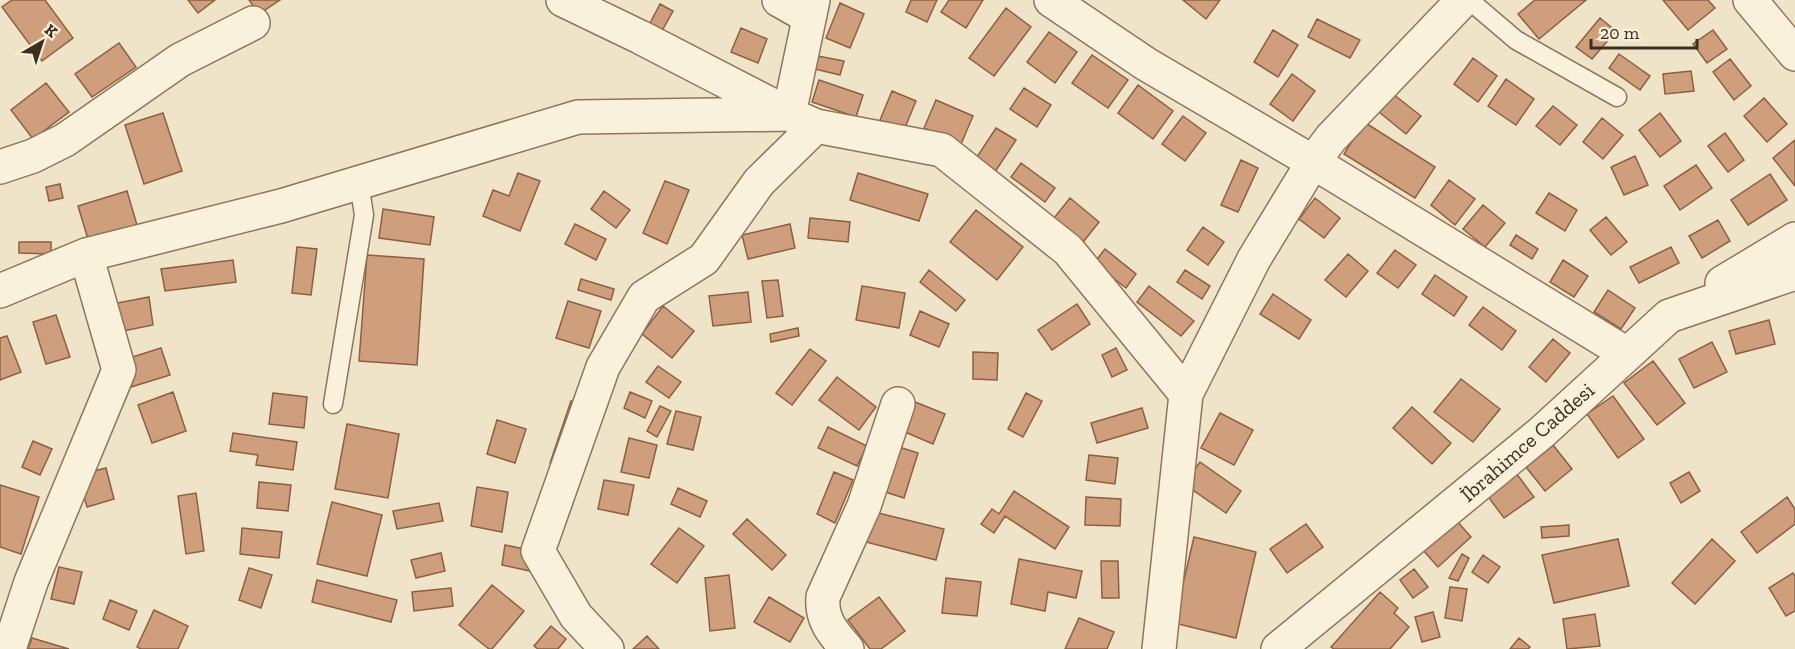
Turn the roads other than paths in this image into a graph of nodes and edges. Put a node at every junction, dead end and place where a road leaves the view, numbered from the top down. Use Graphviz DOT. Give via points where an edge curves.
graph roads {
  1 [pos="563,0"];
  2 [pos="779,0"];
  3 [pos="1051,0"];
  4 [pos="1463,0"];
  5 [pos="1469,0"];
  6 [pos="1750,0"];
  7 [pos="811,8"];
  8 [pos="253,23"];
  9 [pos="1795,54"];
  10 [pos="1617,97"];
  11 [pos="803,120"];
  12 [pos="1313,162"];
  13 [pos="0,167"];
  14 [pos="359,183"];
  15 [pos="1795,239"];
  16 [pos="86,255"];
  17 [pos="1795,273"];
  18 [pos="0,291"];
  19 [pos="1669,316"];
  20 [pos="1627,354"];
  21 [pos="1186,394"];
  22 [pos="333,404"];
  23 [pos="898,404"];
  24 [pos="9,649"];
  25 [pos="607,649"];
  26 [pos="847,649"];
  27 [pos="1159,649"];
  28 [pos="1278,649"];
  1 -- 11 [label="street"];
  2 -- 7 [label="street"];
  3 -- 12 [label="street" via="1146,64"];
  4 -- 12 [label="street" via="1331,138"];
  5 -- 10 [label="lane" via="1516,40"];
  6 -- 9 [label="street"];
  7 -- 11 [label="street"];
  8 -- 13 [label="street" via="180,60 65,140"];
  11 -- 14 [label="street" via="578,117"];
  11 -- 21 [label="street" via="942,150 1068,250"];
  11 -- 25 [label="street" via="704,259 644,297 603,367 538,551 576,616"];
  12 -- 20 [label="street"];
  12 -- 21 [label="street" via="1254,258"];
  14 -- 16 [label="street"];
  14 -- 22 [label="lane" via="364,215"];
  15 -- 19 [label="street"];
  16 -- 18 [label="street"];
  16 -- 24 [label="street" via="119,370 31,582"];
  17 -- 19 [label="street, İbrahimce Caddesi"];
  19 -- 20 [label="street, İbrahimce Caddesi"];
  20 -- 28 [label="street, İbrahimce Caddesi" via="1541,433"];
  21 -- 27 [label="street"];
  23 -- 26 [label="street" via="864,506 823,597 825,620"];
}
